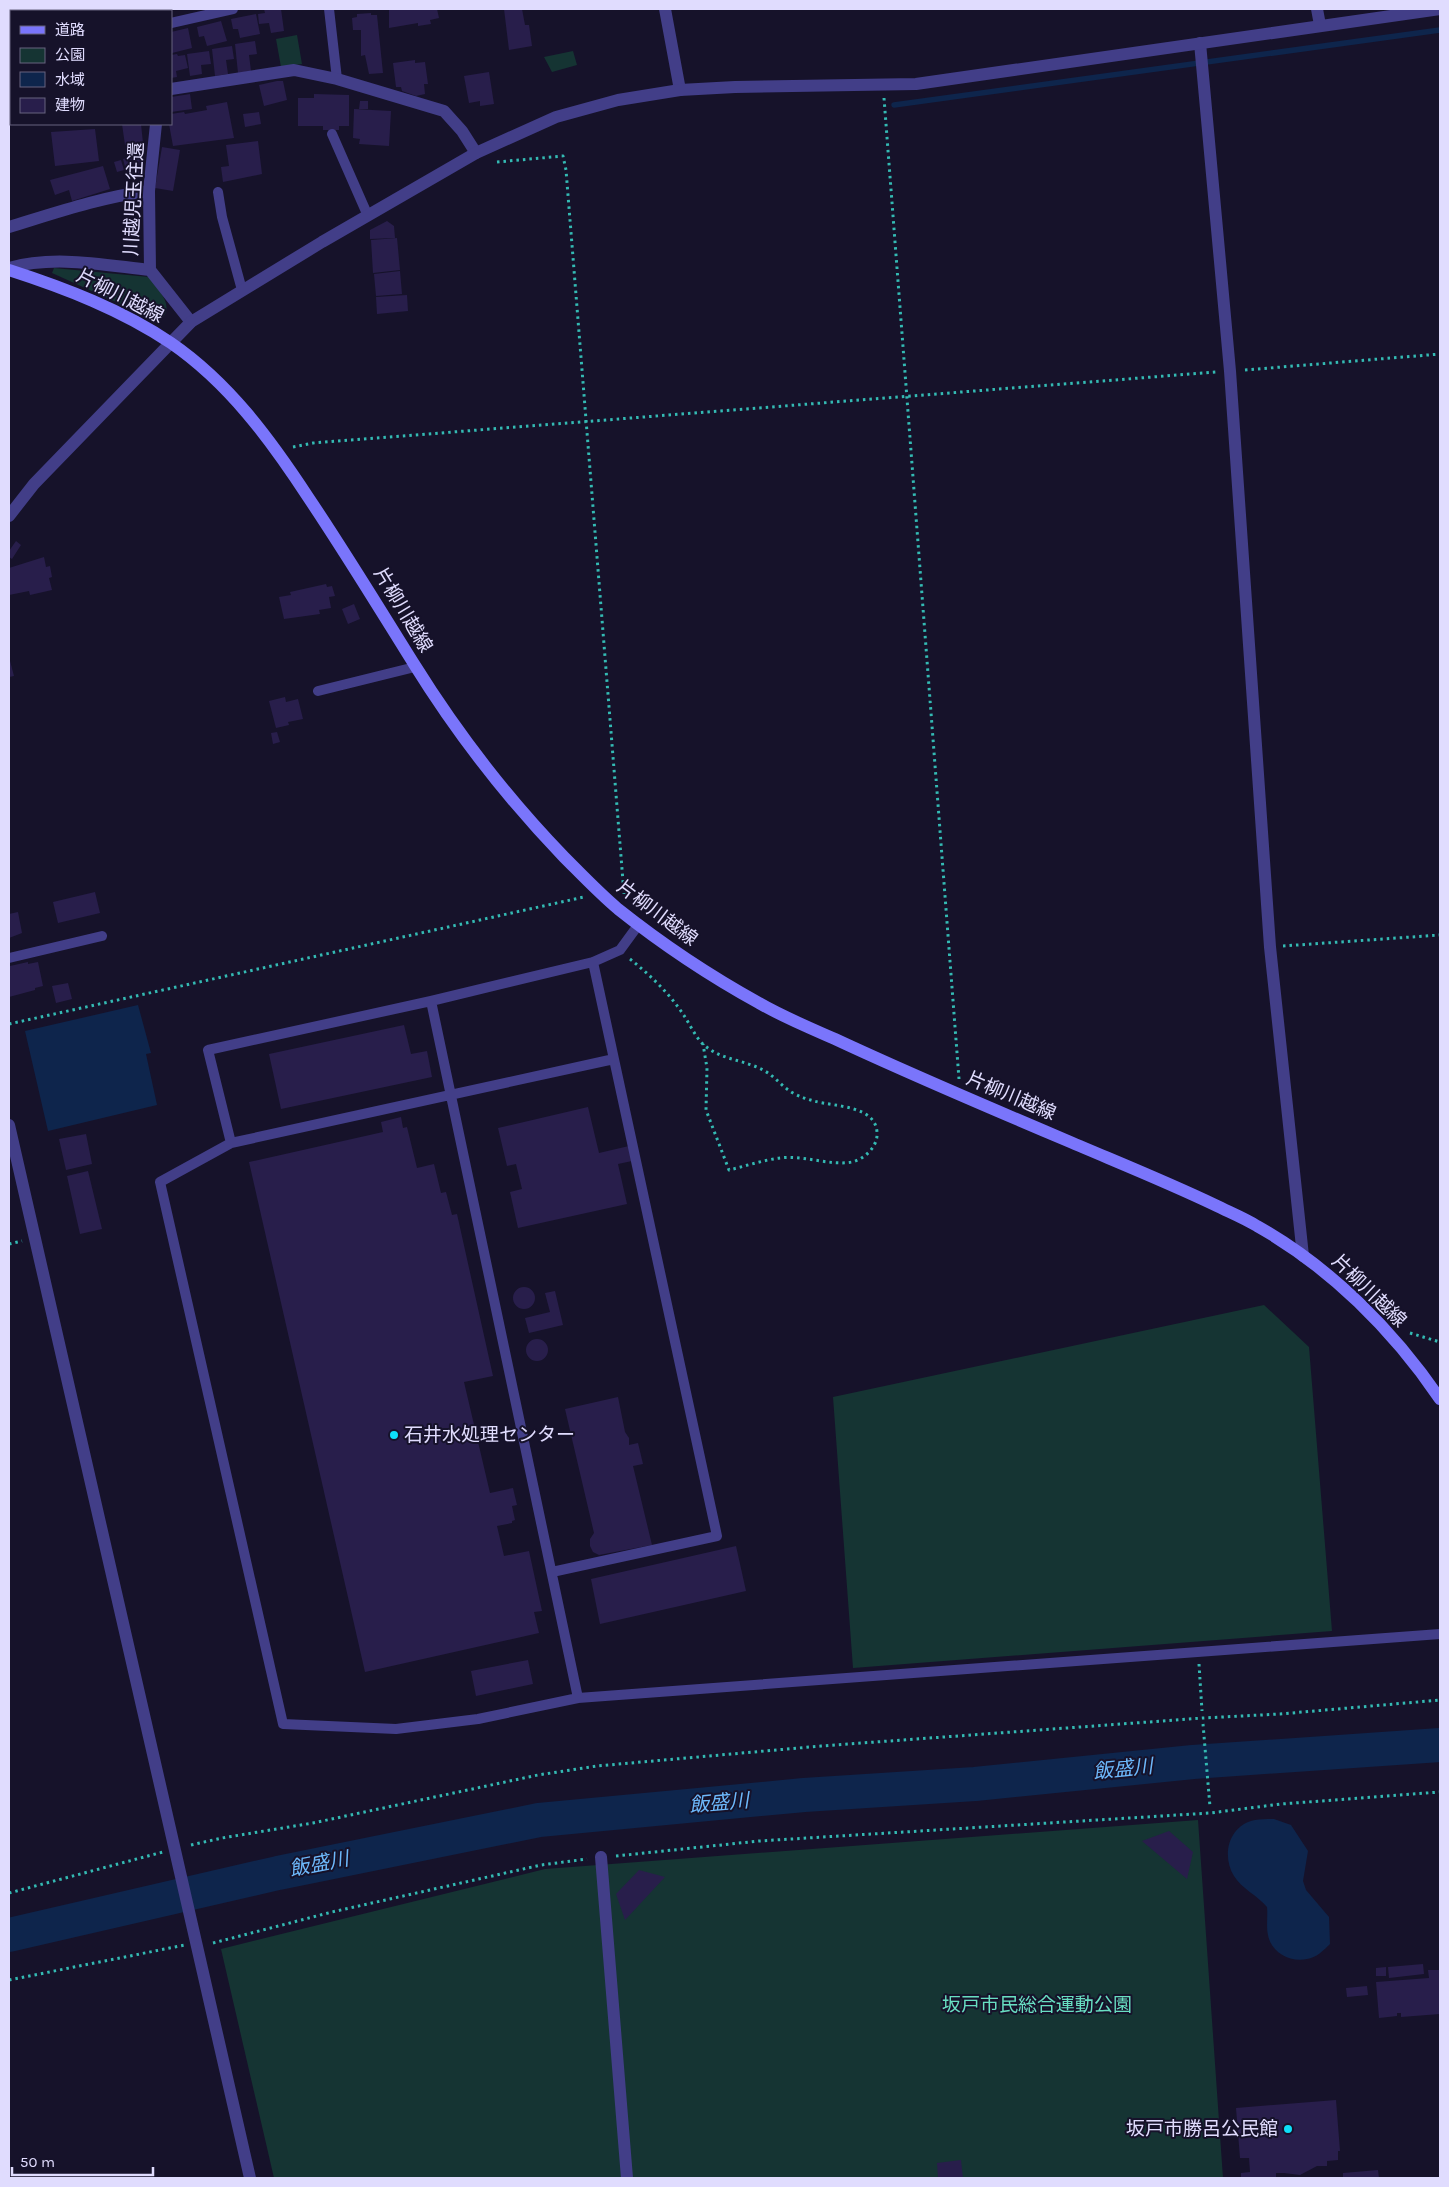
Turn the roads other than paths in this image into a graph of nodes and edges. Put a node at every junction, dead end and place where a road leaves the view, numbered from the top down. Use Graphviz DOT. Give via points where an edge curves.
graph roads {
  1 [pos="233,9"];
  2 [pos="329,9"];
  3 [pos="665,9"];
  4 [pos="1317,9"];
  5 [pos="1440,9"];
  6 [pos="172,23"];
  7 [pos="1320,25"];
  8 [pos="1200,43"];
  9 [pos="337,79"];
  10 [pos="172,89"];
  11 [pos="680,90"];
  12 [pos="156,125"];
  13 [pos="332,134"];
  14 [pos="479,152"];
  15 [pos="149,191"];
  16 [pos="218,192"];
  17 [pos="368,216"];
  18 [pos="9,227"];
  19 [pos="9,269"];
  20 [pos="150,270"];
  21 [pos="242,290"];
  22 [pos="191,322"];
  23 [pos="171,343"];
  24 [pos="9,516"];
  25 [pos="415,667"];
  26 [pos="318,690"];
  27 [pos="639,924"];
  28 [pos="102,936"];
  29 [pos="9,958"];
  30 [pos="593,962"];
  31 [pos="431,1001"];
  32 [pos="614,1059"];
  33 [pos="451,1094"];
  34 [pos="9,1125"];
  35 [pos="231,1143"];
  36 [pos="1303,1256"];
  37 [pos="1440,1399"];
  38 [pos="552,1572"];
  39 [pos="1440,1634"];
  40 [pos="578,1698"];
  41 [pos="601,1857"];
  42 [pos="250,2178"];
  43 [pos="627,2178"];
  1 -- 6 [label="lane"];
  2 -- 9 [label="lane"];
  3 -- 11 [label="street"];
  4 -- 7 [label="street"];
  5 -- 7 [label="street"];
  7 -- 8 [label="street"];
  8 -- 11 [label="street" via="916,84"];
  8 -- 36 [label="street" via="1230,371 1270,947"];
  9 -- 10 [label="street" via="294,70"];
  9 -- 14 [label="street" via="444,111"];
  11 -- 14 [label="street" via="618,100 556,117"];
  12 -- 15 [label="street, 川越児玉往還"];
  13 -- 17 [label="lane"];
  14 -- 17 [label="street"];
  15 -- 18 [label="street" via="82,205"];
  15 -- 20 [label="street, 川越児玉往還"];
  16 -- 21 [label="lane"];
  17 -- 21 [label="street"];
  19 -- 20 [label="street" via="30,262 63,261"];
  19 -- 23 [label="main road, 片柳川越線" via="63,288 125,316"];
  20 -- 22 [label="street, 川越児玉往還"];
  21 -- 22 [label="street"];
  22 -- 23 [label="street"];
  23 -- 24 [label="street" via="34,484"];
  23 -- 25 [label="main road, 片柳川越線" via="223,387 256,421 356,567"];
  25 -- 26 [label="lane"];
  25 -- 27 [label="main road, 片柳川越線" via="500,786 535,827 600,894"];
  27 -- 30 [label="lane" via="620,950"];
  27 -- 36 [label="main road, 片柳川越線" via="691,962 761,1005 1184,1191 1256,1225"];
  28 -- 29 [label="lane"];
  30 -- 31 [label="lane"];
  30 -- 32 [label="lane"];
  31 -- 33 [label="lane"];
  31 -- 35 [label="lane" via="208,1050"];
  32 -- 33 [label="lane"];
  32 -- 38 [label="lane" via="716,1536"];
  33 -- 35 [label="lane"];
  33 -- 38 [label="lane"];
  34 -- 42 [label="street" via="76,1404"];
  35 -- 40 [label="lane" via="160,1182 283,1724 396,1729 478,1719"];
  36 -- 37 [label="main road, 片柳川越線" via="1356,1300 1385,1330"];
  38 -- 40 [label="lane"];
  39 -- 40 [label="lane"];
  41 -- 43 [label="street"];
}
